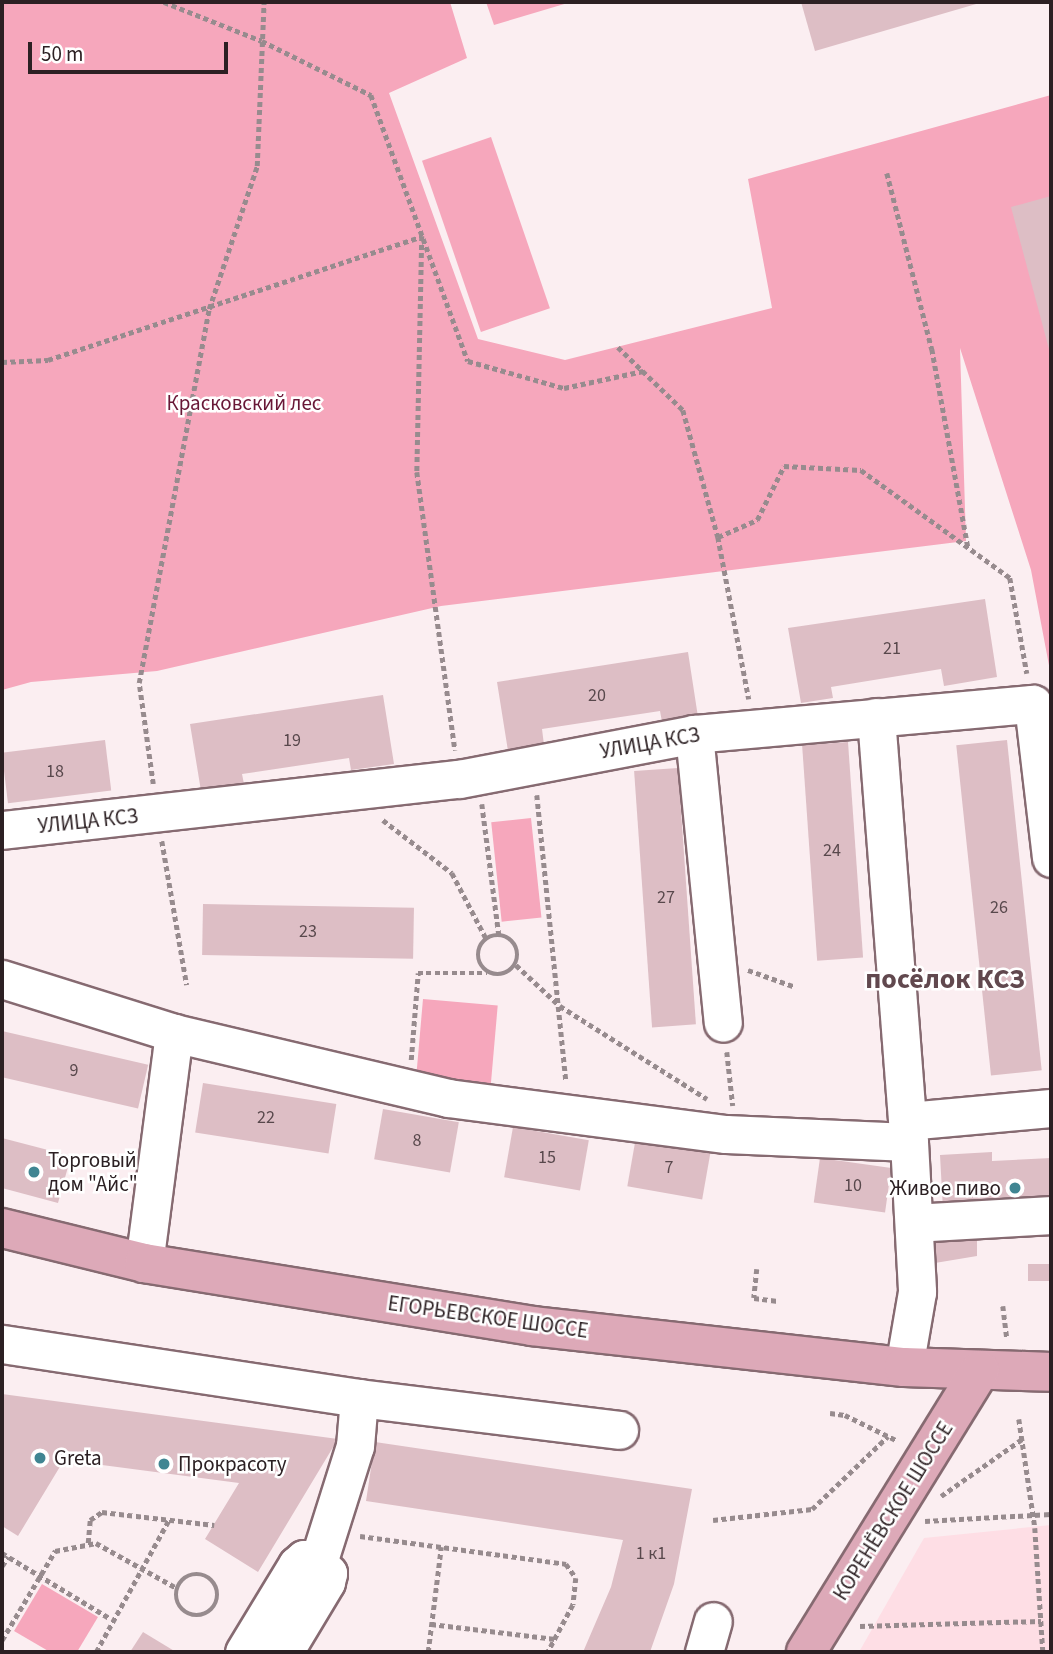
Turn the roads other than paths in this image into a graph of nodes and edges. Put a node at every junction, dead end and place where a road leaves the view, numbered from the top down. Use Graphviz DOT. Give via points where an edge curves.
graph roads {
  1 [pos="876,717"];
  2 [pos="694,734"];
  3 [pos="2,830"];
  4 [pos="1051,858"];
  5 [pos="2,979"];
  6 [pos="723,1023"];
  7 [pos="174,1033"];
  8 [pos="1051,1108"];
  9 [pos="909,1132"];
  10 [pos="1051,1215"];
  11 [pos="914,1223"];
  12 [pos="2,1228"];
  13 [pos="144,1263"];
  14 [pos="2,1344"];
  15 [pos="904,1367"];
  16 [pos="980,1370"];
  17 [pos="1051,1372"];
  18 [pos="359,1398"];
  19 [pos="620,1430"];
  20 [pos="318,1563"];
  21 [pos="244,1652"];
  22 [pos="284,1652"];
  23 [pos="806,1652"];
  1 -- 2 [label="street, УЛИЦА КСЗ"];
  1 -- 4 [label="street, УЛИЦА КСЗ" via="1033,704"];
  1 -- 9 [label="street"];
  2 -- 3 [label="street, УЛИЦА КСЗ" via="469,777"];
  2 -- 6 [label="street"];
  5 -- 7 [label="street"];
  7 -- 9 [label="street" via="409,1089 568,1114 726,1135"];
  7 -- 13 [label="street"];
  8 -- 9 [label="street"];
  9 -- 11 [label="street"];
  10 -- 11 [label="street"];
  11 -- 15 [label="street" via="917,1292"];
  12 -- 13 [label="main road, ЕГОРЬЕВСКОЕ ШОССЕ"];
  13 -- 15 [label="main road, ЕГОРЬЕВСКОЕ ШОССЕ" via="532,1326"];
  14 -- 18 [label="street"];
  15 -- 16 [label="main road, ЕГОРЬЕВСКОЕ ШОССЕ"];
  16 -- 17 [label="main road, ЕГОРЬЕВСКОЕ ШОССЕ"];
  16 -- 23 [label="main road, КОРЕНЁВСКОЕ ШОССЕ"];
  18 -- 19 [label="street"];
  18 -- 20 [label="street" via="355,1446"];
  20 -- 21 [label="street" via="304,1559 297,1565"];
  20 -- 22 [label="street" via="328,1573 326,1582"];
}
